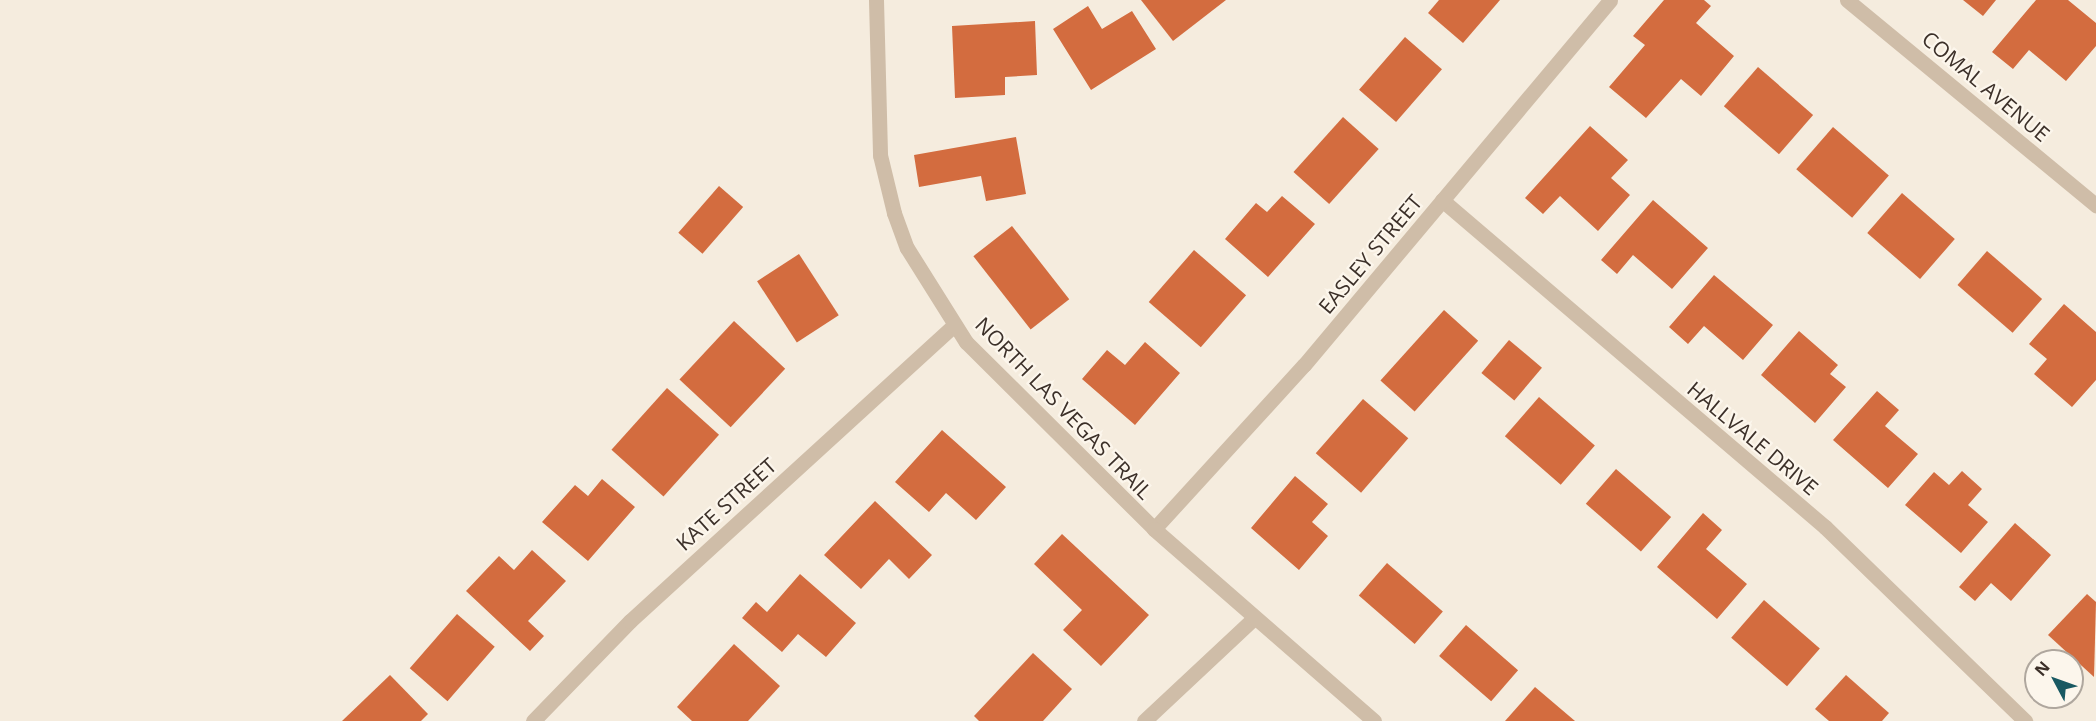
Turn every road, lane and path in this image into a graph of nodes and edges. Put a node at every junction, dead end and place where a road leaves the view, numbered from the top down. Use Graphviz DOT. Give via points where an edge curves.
graph roads {
  1 [pos="876,0"];
  2 [pos="1610,0"];
  3 [pos="1847,0"];
  4 [pos="1442,200"];
  5 [pos="2096,205"];
  6 [pos="954,325"];
  7 [pos="1154,529"];
  8 [pos="1252,620"];
  9 [pos="533,721"];
  10 [pos="1144,721"];
  11 [pos="1374,721"];
  12 [pos="2025,721"];
  1 -- 6 [label="street, NORTH LAS VEGAS TRAIL" via="883,166 907,248"];
  2 -- 4 [label="street, EASLEY STREET"];
  3 -- 5 [label="street, COMAL AVENUE"];
  4 -- 7 [label="street, EASLEY STREET" via="1304,365"];
  4 -- 12 [label="street, HALLVALE DRIVE" via="1825,527"];
  6 -- 7 [label="street, NORTH LAS VEGAS TRAIL" via="999,376"];
  6 -- 9 [label="street, KATE STREET" via="630,621"];
  7 -- 8 [label="street, NORTH LAS VEGAS TRAIL"];
  8 -- 10 [label="street"];
  8 -- 11 [label="street, NORTH LAS VEGAS TRAIL"];
}
